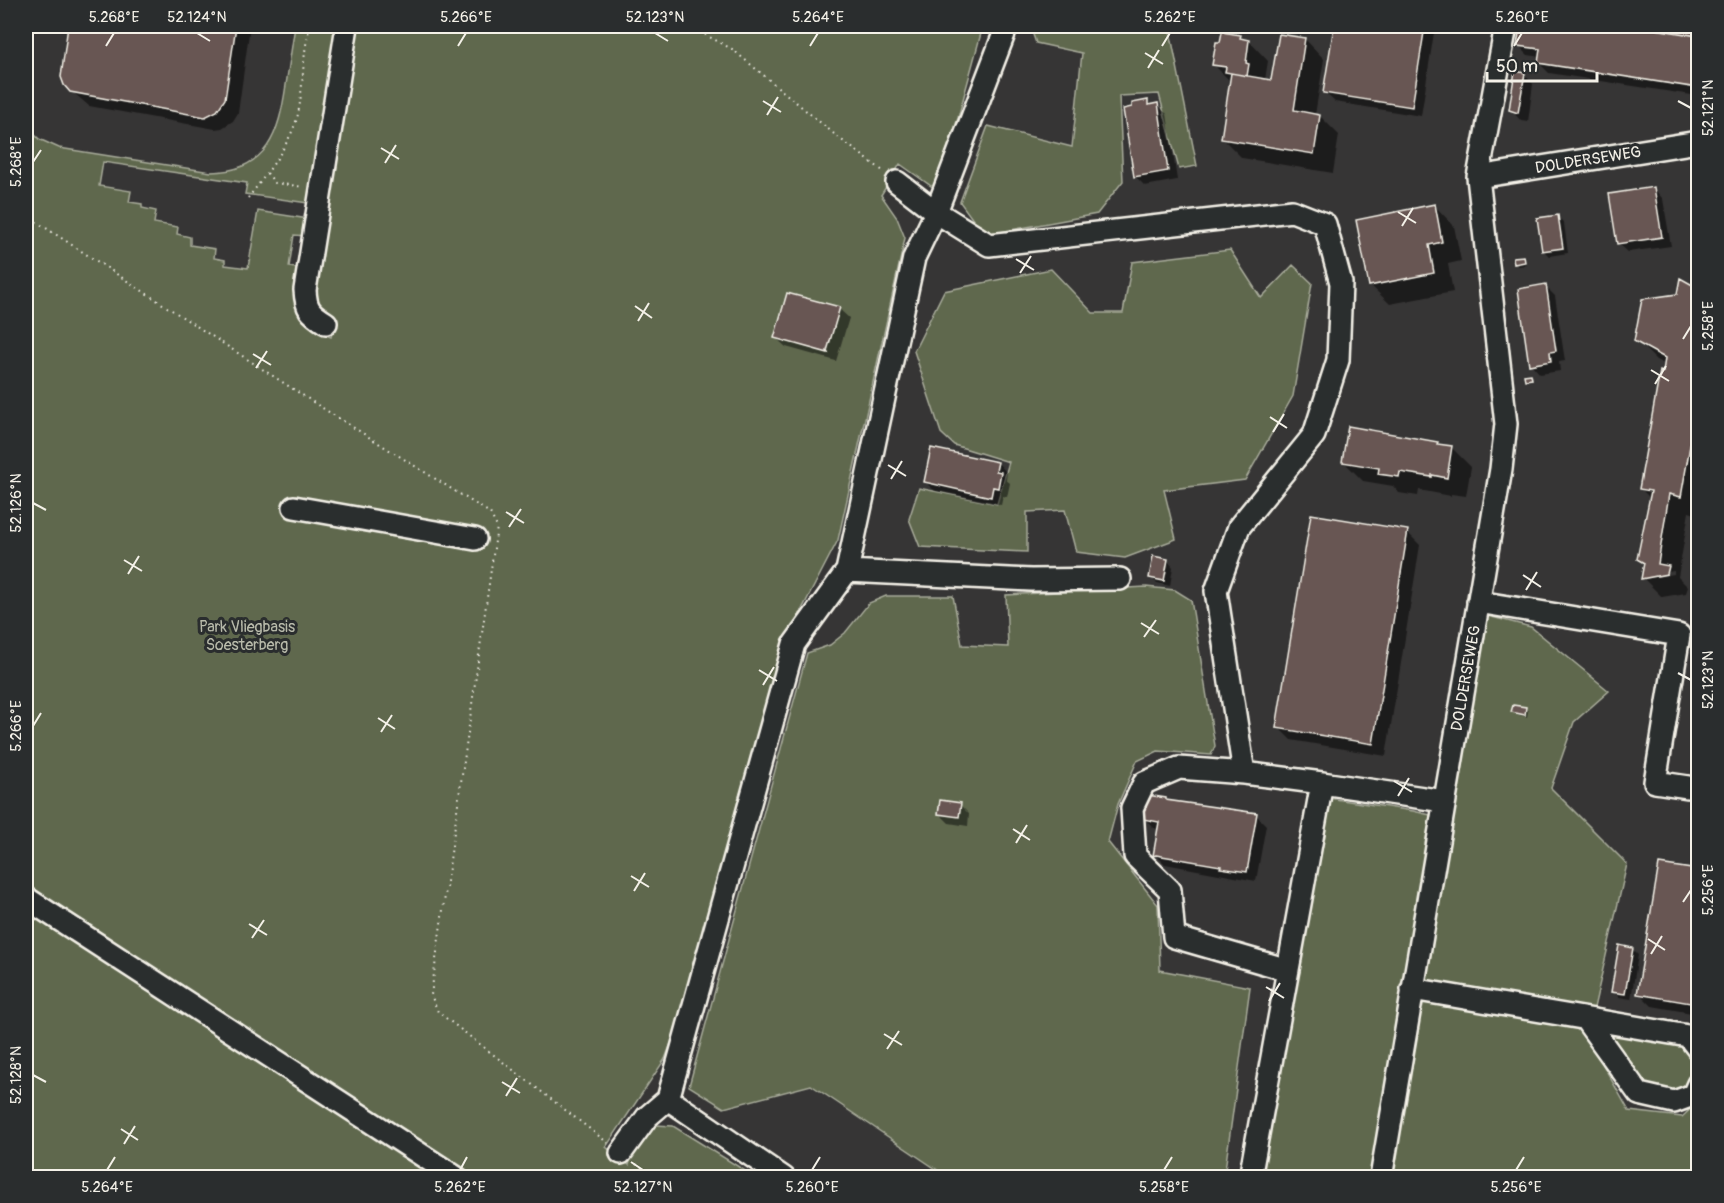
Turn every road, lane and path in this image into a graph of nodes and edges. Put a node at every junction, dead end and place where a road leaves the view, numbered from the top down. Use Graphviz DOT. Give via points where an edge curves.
graph roads {
  1 [pos="310,26"];
  2 [pos="347,26"];
  3 [pos="689,26"];
  4 [pos="1007,26"];
  5 [pos="1506,26"];
  6 [pos="1698,142"];
  7 [pos="267,173"];
  8 [pos="1478,177"];
  9 [pos="897,182"];
  10 [pos="321,189"];
  11 [pos="248,198"];
  12 [pos="936,212"];
  13 [pos="26,215"];
  14 [pos="326,323"];
  15 [pos="294,507"];
  16 [pos="475,539"];
  17 [pos="847,571"];
  18 [pos="1120,579"];
  19 [pos="1478,602"];
  20 [pos="1244,773"];
  21 [pos="1322,783"];
  22 [pos="1688,787"];
  23 [pos="1444,801"];
  24 [pos="26,898"];
  25 [pos="1288,970"];
  26 [pos="1412,989"];
  27 [pos="1585,1019"];
  28 [pos="1698,1049"];
  29 [pos="1698,1084"];
  30 [pos="668,1099"];
  31 [pos="621,1153"];
  32 [pos="457,1178"];
  33 [pos="653,1178"];
  34 [pos="784,1178"];
  35 [pos="1250,1178"];
  36 [pos="1381,1178"];
  1 -- 7 [label="path" via="298,117"];
  2 -- 10 [label="lane"];
  3 -- 9 [label="path" via="732,49"];
  4 -- 12 [label="lane"];
  5 -- 8 [label="lane, DOLDERSEWEG"];
  6 -- 8 [label="lane, DOLDERSEWEG"];
  7 -- 10 [label="path" via="275,183"];
  7 -- 11 [label="path"];
  8 -- 19 [label="lane, DOLDERSEWEG" via="1506,424"];
  9 -- 12 [label="lane"];
  10 -- 14 [label="lane" via="305,290 312,314"];
  12 -- 17 [label="lane" via="914,258"];
  12 -- 20 [label="lane" via="989,246 1292,211 1325,224 1341,283 1338,360 1314,435 1239,527 1216,591"];
  13 -- 31 [label="path" via="490,513 496,527 431,995 438,1012"];
  15 -- 16 [label="lane"];
  17 -- 18 [label="lane" via="1031,580"];
  17 -- 30 [label="lane" via="794,644"];
  19 -- 22 [label="lane" via="1679,635 1655,782"];
  19 -- 23 [label="lane, DOLDERSEWEG"];
  20 -- 21 [label="lane"];
  20 -- 25 [label="lane" via="1179,768 1144,783 1131,808 1135,856 1170,890 1174,937"];
  21 -- 23 [label="lane"];
  21 -- 25 [label="lane"];
  23 -- 26 [label="lane, DOLDERSEWEG"];
  24 -- 32 [label="lane"];
  25 -- 35 [label="lane"];
  26 -- 27 [label="lane"];
  26 -- 36 [label="lane, DOLDERSEWEG"];
  27 -- 28 [label="lane" via="1688,1036"];
  27 -- 29 [label="lane" via="1639,1094 1674,1102 1693,1095"];
  30 -- 31 [label="lane" via="647,1117"];
  30 -- 34 [label="lane"];
  31 -- 33 [label="path"];
}
